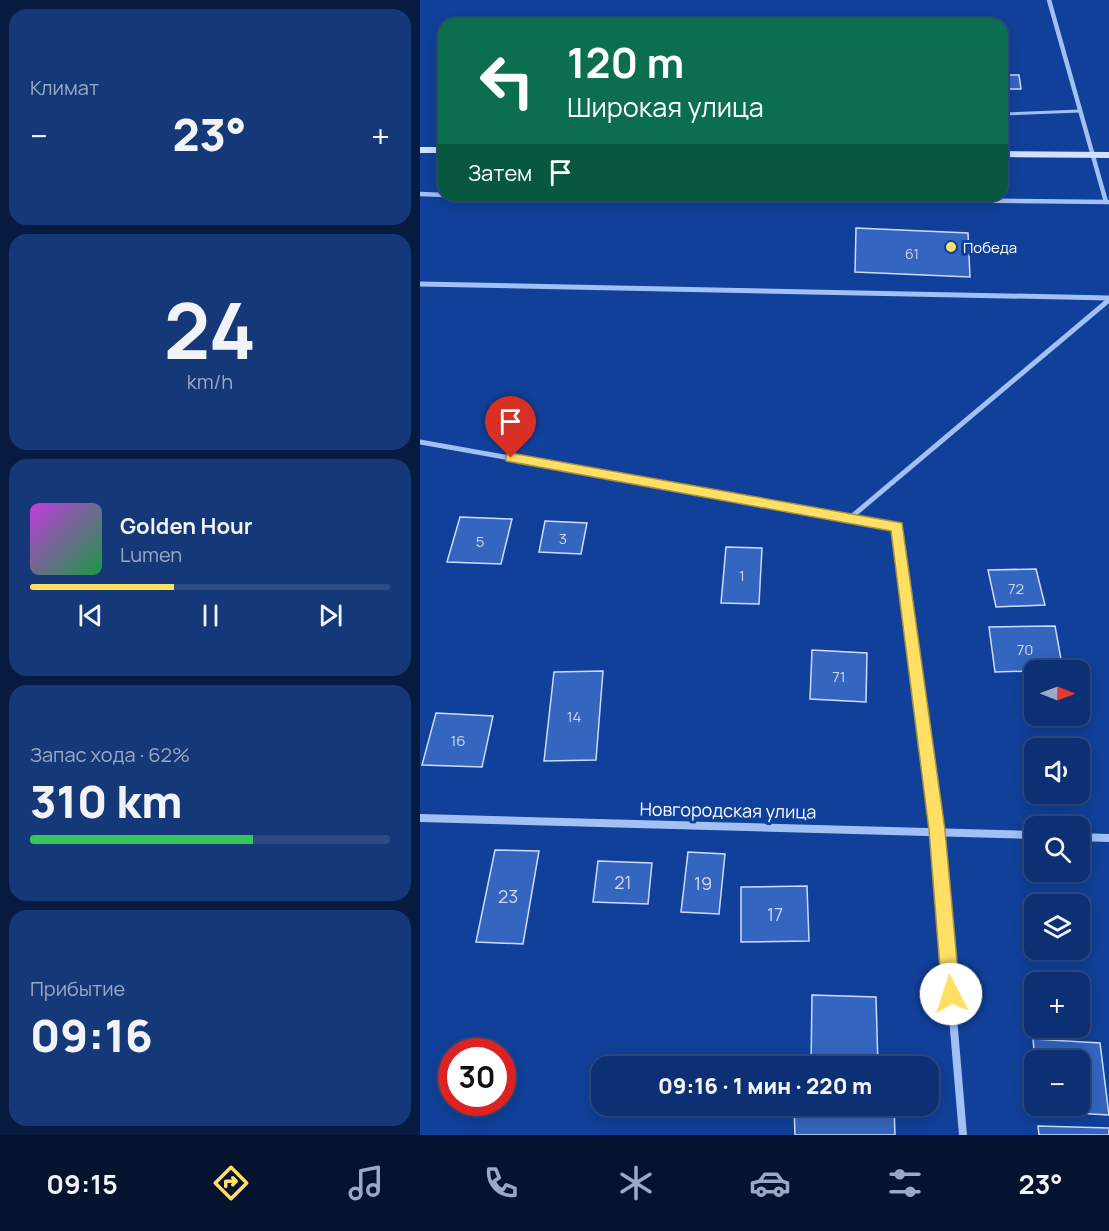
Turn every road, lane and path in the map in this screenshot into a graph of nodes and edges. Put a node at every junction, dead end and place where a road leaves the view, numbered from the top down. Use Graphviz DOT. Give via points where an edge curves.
graph roads {
  1 [pos="1049,0"];
  2 [pos="1080,111"];
  3 [pos="1008,114"];
  4 [pos="420,150"];
  5 [pos="438,150"];
  6 [pos="1008,154"];
  7 [pos="1092,154"];
  8 [pos="1109,155"];
  9 [pos="420,194"];
  10 [pos="438,195"];
  11 [pos="1008,201"];
  12 [pos="1108,202"];
  13 [pos="420,284"];
  14 [pos="1109,299"];
  15 [pos="420,442"];
  16 [pos="850,518"];
  17 [pos="420,818"];
  18 [pos="937,830"];
  19 [pos="1024,834"];
  20 [pos="1090,837"];
  21 [pos="1109,838"];
  22 [pos="963,1135"];
  1 -- 2 [label="street"];
  2 -- 3 [label="lane"];
  2 -- 7 [label="street"];
  4 -- 5 [label="main road"];
  6 -- 7 [label="main road"];
  7 -- 8 [label="main road"];
  7 -- 12 [label="street"];
  9 -- 10 [label="street"];
  11 -- 12 [label="street"];
  13 -- 14 [label="street"];
  14 -- 16 [label="street"];
  15 -- 16 [label="street"];
  16 -- 18 [label="street" via="898,527"];
  17 -- 18 [label="street, Новгородская улица"];
  18 -- 19 [label="street, Новгородская улица"];
  18 -- 22 [label="street"];
  20 -- 21 [label="street"];
}
